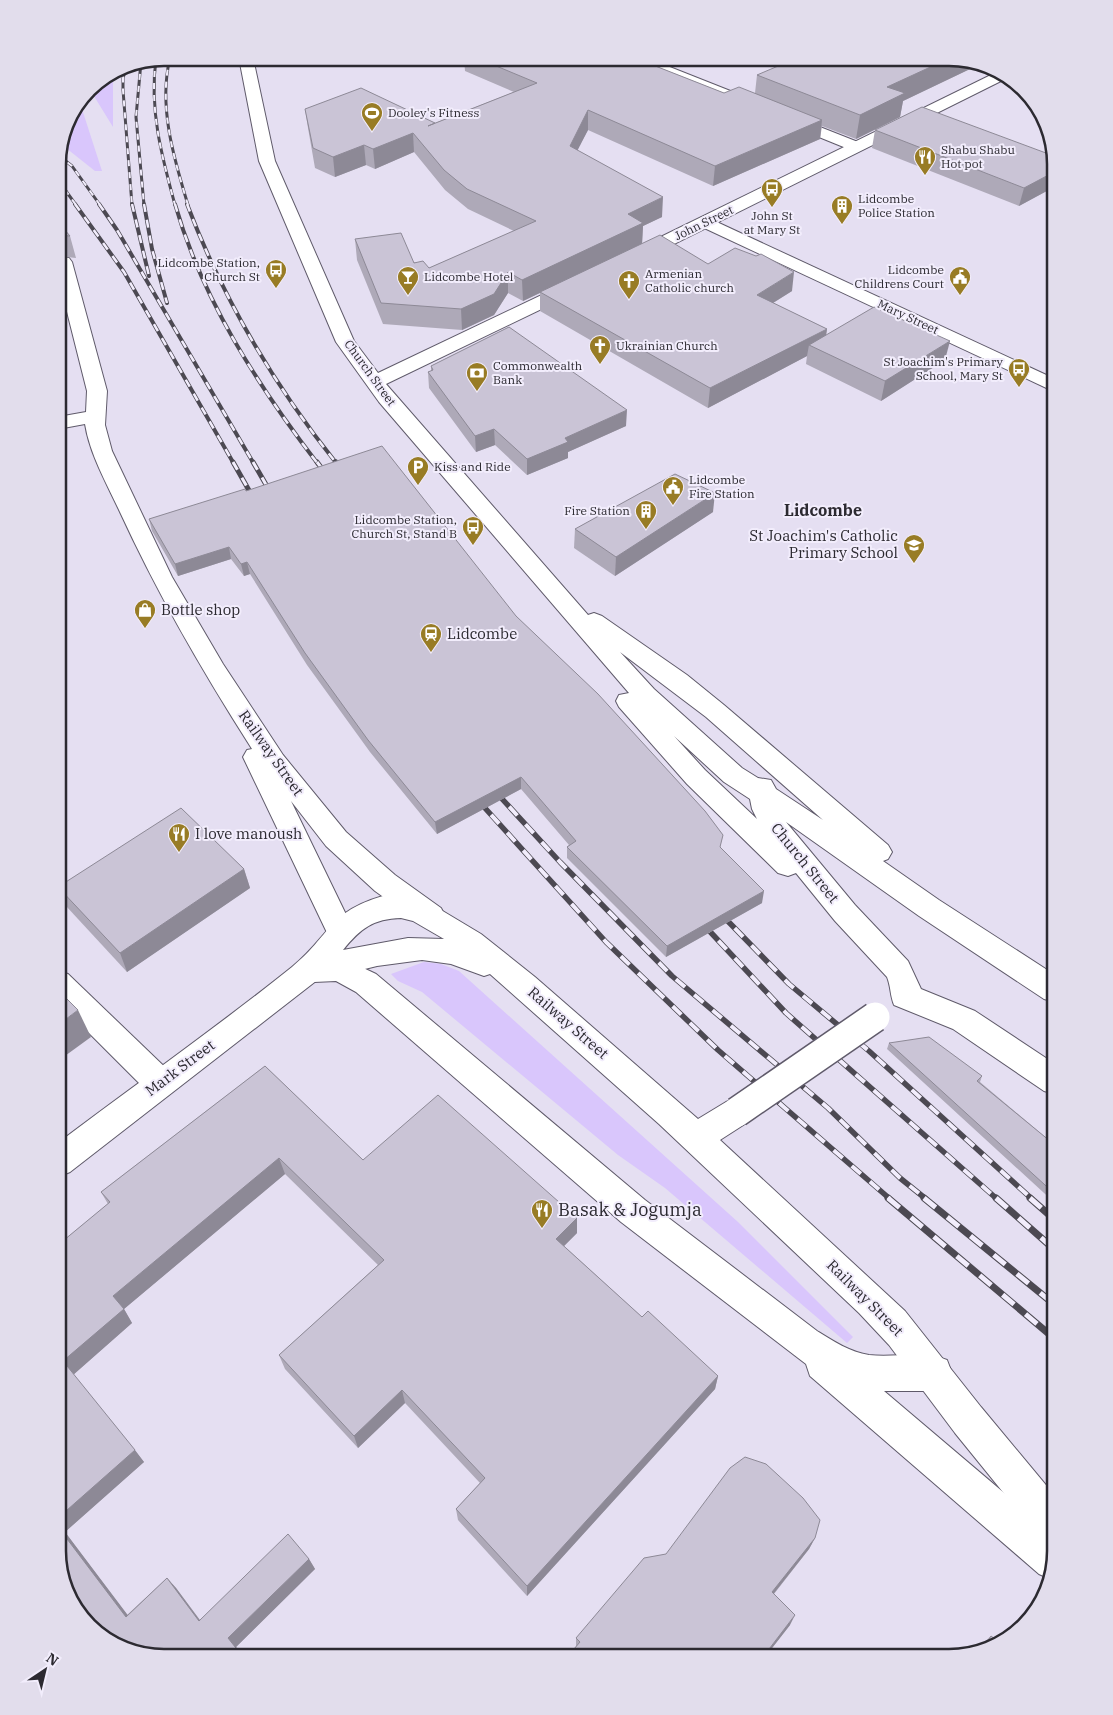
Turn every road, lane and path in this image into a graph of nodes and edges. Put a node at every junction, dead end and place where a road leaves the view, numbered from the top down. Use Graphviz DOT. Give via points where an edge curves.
graph roads {
  1 [pos="248,66"];
  2 [pos="655,66"];
  3 [pos="998,80"];
  4 [pos="747,103"];
  5 [pos="774,113"];
  6 [pos="856,147"];
  7 [pos="706,222"];
  8 [pos="619,264"];
  9 [pos="66,273"];
  10 [pos="593,277"];
  11 [pos="374,382"];
  12 [pos="1047,382"];
  13 [pos="95,416"];
  14 [pos="66,422"];
  15 [pos="551,589"];
  16 [pos="590,619"];
  17 [pos="213,668"];
  18 [pos="763,795"];
  19 [pos="845,913"];
  20 [pos="430,916"];
  21 [pos="340,931"];
  22 [pos="357,971"];
  23 [pos="309,972"];
  24 [pos="1046,983"];
  25 [pos="526,986"];
  26 [pos="66,991"];
  27 [pos="905,996"];
  28 [pos="1047,1075"];
  29 [pos="160,1083"];
  30 [pos="697,1137"];
  31 [pos="66,1156"];
  32 [pos="765,1314"];
  33 [pos="934,1373"];
  34 [pos="1047,1514"];
  35 [pos="1047,1555"];
  1 -- 11 [label="street, Church Street" via="268,161 346,342"];
  2 -- 4 [label="street"];
  3 -- 6 [label="street, John Street"];
  5 -- 6 [label="street"];
  6 -- 7 [label="street, John Street"];
  7 -- 8 [label="street, John Street"];
  7 -- 12 [label="street, Mary Street"];
  9 -- 13 [label="street, Railway Street" via="98,391"];
  10 -- 11 [label="street"];
  11 -- 15 [label="street, Church Street"];
  13 -- 14 [label="street"];
  13 -- 17 [label="street, Railway Street" via="102,451 128,507 161,577"];
  15 -- 16 [label="street"];
  15 -- 18 [label="street" via="645,695 733,775"];
  15 -- 19 [label="street" via="571,629 588,653 696,777 781,860"];
  16 -- 18 [label="street" via="752,766"];
  16 -- 24 [label="street" via="691,691 872,848"];
  17 -- 20 [label="street, Railway Street" via="274,762 336,839 384,883"];
  17 -- 21 [label="street, Railway Street"];
  18 -- 19 [label="street, Church Street" via="765,810 775,828"];
  18 -- 24 [label="street, Church Street"];
  19 -- 27 [label="street, Church Street" via="898,969 906,986"];
  20 -- 21 [label="street, Mark Street" via="404,907 392,907 356,918"];
  20 -- 25 [label="street, Railway Street"];
  21 -- 22 [label="street, Railway Street"];
  21 -- 23 [label="street, Mark Street"];
  22 -- 23 [label="street"];
  22 -- 25 [label="street" via="406,948 428,948 471,958"];
  22 -- 32 [label="street" via="560,1150"];
  23 -- 29 [label="street, Mark Street"];
  25 -- 30 [label="street, Railway Street"];
  26 -- 29 [label="street"];
  27 -- 28 [label="street" via="964,1020"];
  27 -- 30 [label="street, bridge"];
  29 -- 31 [label="street, Mark Street"];
  30 -- 33 [label="street, Railway Street" via="891,1322"];
  32 -- 33 [label="street" via="838,1364 869,1373"];
  32 -- 35 [label="street"];
  33 -- 34 [label="street, Railway Street"];
}
